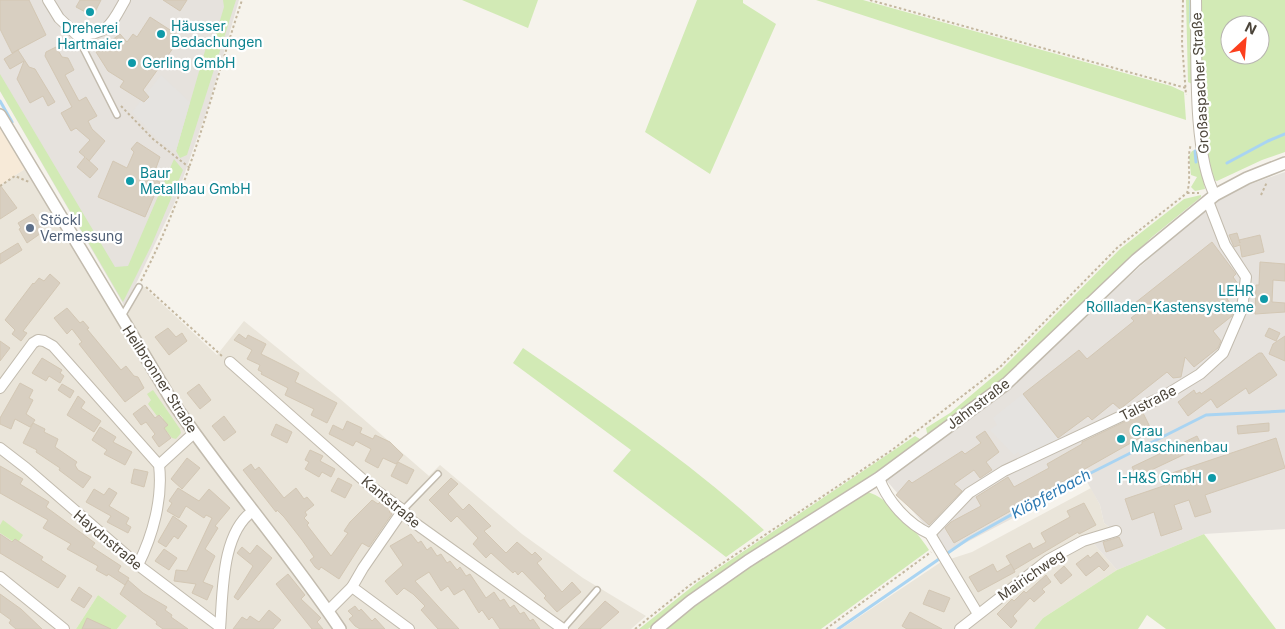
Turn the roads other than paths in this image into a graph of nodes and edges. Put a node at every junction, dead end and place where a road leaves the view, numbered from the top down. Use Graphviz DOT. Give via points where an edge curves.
graph roads {
  1 [pos="48,0"];
  2 [pos="125,0"];
  3 [pos="1196,0"];
  4 [pos="77,35"];
  5 [pos="0,115"];
  6 [pos="117,116"];
  7 [pos="1285,163"];
  8 [pos="1211,198"];
  9 [pos="139,285"];
  10 [pos="121,318"];
  11 [pos="230,362"];
  12 [pos="0,388"];
  13 [pos="194,433"];
  14 [pos="0,448"];
  15 [pos="159,465"];
  16 [pos="438,474"];
  17 [pos="879,478"];
  18 [pos="403,510"];
  19 [pos="253,511"];
  20 [pos="1116,531"];
  21 [pos="930,534"];
  22 [pos="138,565"];
  23 [pos="0,577"];
  24 [pos="352,587"];
  25 [pos="597,590"];
  26 [pos="328,611"];
  27 [pos="978,614"];
  28 [pos="220,628"];
  29 [pos="64,629"];
  30 [pos="340,629"];
  31 [pos="409,629"];
  32 [pos="563,629"];
  33 [pos="657,629"];
  34 [pos="960,629"];
  1 -- 4 [label="street" via="59,18"];
  2 -- 4 [label="street" via="111,25 95,35"];
  3 -- 8 [label="street, Großaspacher Straße" via="1201,145"];
  4 -- 6 [label="lane"];
  5 -- 10 [label="street, Heilbronner Straße"];
  7 -- 8 [label="street, Jahnstraße" via="1247,178"];
  8 -- 17 [label="street, Jahnstraße" via="1136,260 1006,384"];
  8 -- 21 [label="street, Talstraße" via="1225,244 1246,277 1242,309 1223,353 1200,374 1164,396 1051,446 1004,471 969,493"];
  9 -- 10 [label="lane"];
  10 -- 13 [label="street, Heilbronner Straße"];
  11 -- 18 [label="street, Kantstraße" via="369,485"];
  12 -- 15 [label="street" via="33,343 44,341 53,346"];
  13 -- 15 [label="street"];
  13 -- 19 [label="street, Heilbronner Straße"];
  14 -- 22 [label="street, Haydnstraße"];
  15 -- 22 [label="street" via="158,504"];
  16 -- 18 [label="lane"];
  17 -- 21 [label="street" via="883,490 900,511 919,530"];
  17 -- 33 [label="street, Jahnstraße" via="748,561"];
  18 -- 24 [label="street"];
  18 -- 32 [label="street, Kantstraße" via="412,521"];
  19 -- 26 [label="street, Heilbronner Straße"];
  19 -- 28 [label="street" via="244,518 225,562"];
  20 -- 27 [label="street, Mairichweg" via="1083,541 1048,560"];
  21 -- 27 [label="street"];
  22 -- 28 [label="street, Haydnstraße"];
  23 -- 29 [label="street"];
  24 -- 26 [label="street"];
  24 -- 31 [label="street"];
  25 -- 32 [label="lane"];
  26 -- 30 [label="street, Heilbronner Straße"];
  27 -- 34 [label="street, Mairichweg"];
}
